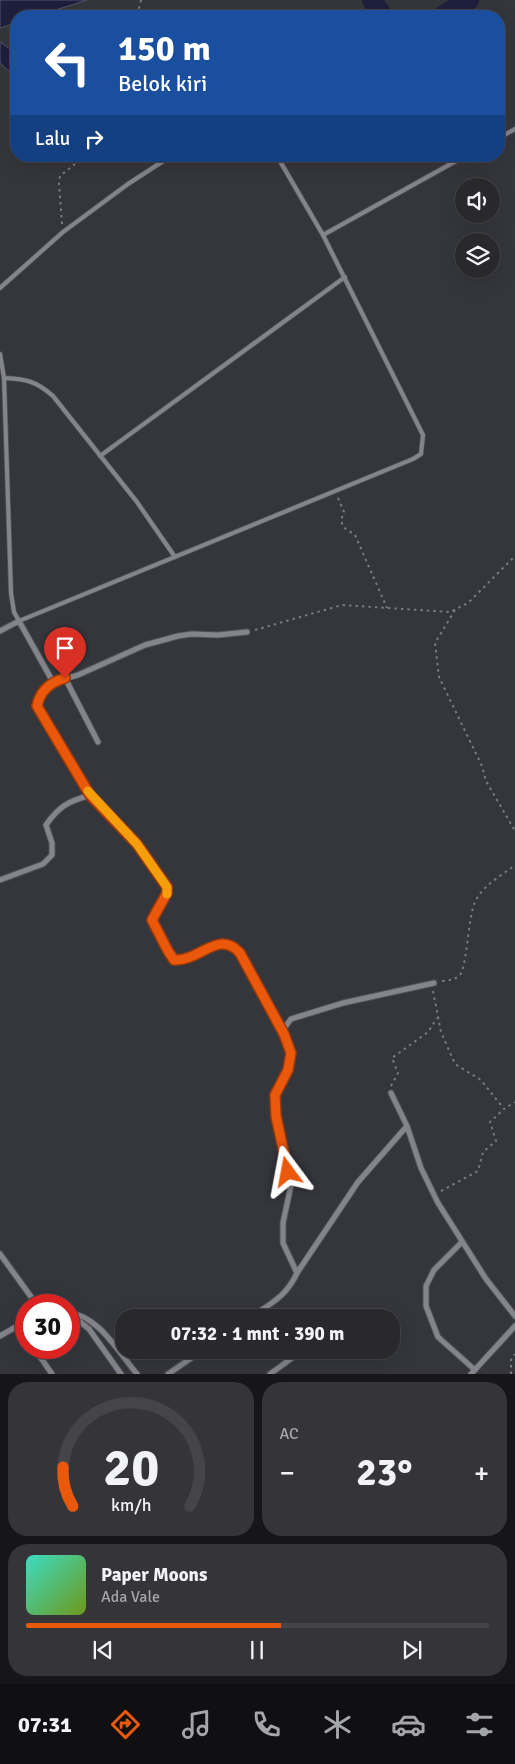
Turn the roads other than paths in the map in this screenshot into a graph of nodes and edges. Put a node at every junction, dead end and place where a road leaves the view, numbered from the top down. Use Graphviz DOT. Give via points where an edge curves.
graph roads {
  1 [pos="162,162"];
  2 [pos="280,162"];
  3 [pos="455,162"];
  4 [pos="323,235"];
  5 [pos="345,278"];
  6 [pos="0,288"];
  7 [pos="0,354"];
  8 [pos="4,378"];
  9 [pos="100,456"];
  10 [pos="175,557"];
  11 [pos="19,621"];
  12 [pos="0,631"];
  13 [pos="248,632"];
  14 [pos="65,678"];
  15 [pos="53,682"];
  16 [pos="98,742"];
  17 [pos="90,795"];
  18 [pos="0,880"];
  19 [pos="434,983"];
  20 [pos="284,1034"];
  21 [pos="391,1093"];
  22 [pos="407,1126"];
  23 [pos="462,1242"];
  24 [pos="0,1254"];
  25 [pos="297,1273"];
  26 [pos="29,1294"];
  27 [pos="263,1309"];
  28 [pos="80,1316"];
  29 [pos="515,1316"];
  30 [pos="80,1322"];
  31 [pos="515,1326"];
  32 [pos="15,1327"];
  33 [pos="0,1336"];
  34 [pos="42,1359"];
  35 [pos="190,1359"];
  36 [pos="291,1359"];
  37 [pos="473,1372"];
  38 [pos="52,1374"];
  39 [pos="121,1374"];
  40 [pos="137,1374"];
  41 [pos="168,1374"];
  42 [pos="270,1374"];
  1 -- 6 [label="lane" via="63,232"];
  2 -- 4 [label="lane"];
  3 -- 4 [label="lane"];
  4 -- 5 [label="lane"];
  5 -- 9 [label="lane"];
  5 -- 10 [label="lane" via="423,435 421,454"];
  7 -- 8 [label="lane"];
  8 -- 9 [label="lane" via="39,384"];
  8 -- 11 [label="lane" via="11,593"];
  9 -- 10 [label="lane"];
  10 -- 11 [label="lane"];
  11 -- 12 [label="street"];
  11 -- 15 [label="street"];
  13 -- 14 [label="street" via="178,636 145,645"];
  14 -- 15 [label="street"];
  14 -- 16 [label="street"];
  15 -- 17 [label="street" via="38,699 37,706"];
  17 -- 18 [label="street" via="56,810 46,825 52,856 42,864"];
  17 -- 20 [label="street" via="137,844 167,887 152,920 174,960 182,960 223,943 233,946 240,953"];
  19 -- 20 [label="street" via="343,1003 291,1019"];
  20 -- 25 [label="street" via="291,1061 275,1095 276,1116 291,1185 283,1223 284,1243"];
  21 -- 22 [label="street"];
  22 -- 23 [label="street" via="421,1168"];
  22 -- 25 [label="street" via="358,1182"];
  23 -- 29 [label="street"];
  23 -- 37 [label="street" via="434,1270 426,1286 426,1306 438,1337"];
  24 -- 26 [label="street"];
  25 -- 27 [label="street" via="290,1288"];
  28 -- 40 [label="street" via="100,1329"];
  30 -- 39 [label="street" via="89,1329"];
  31 -- 37 [label="street"];
  32 -- 33 [label="street"];
  34 -- 38 [label="street"];
  35 -- 41 [label="street"];
  36 -- 42 [label="street"];
}
